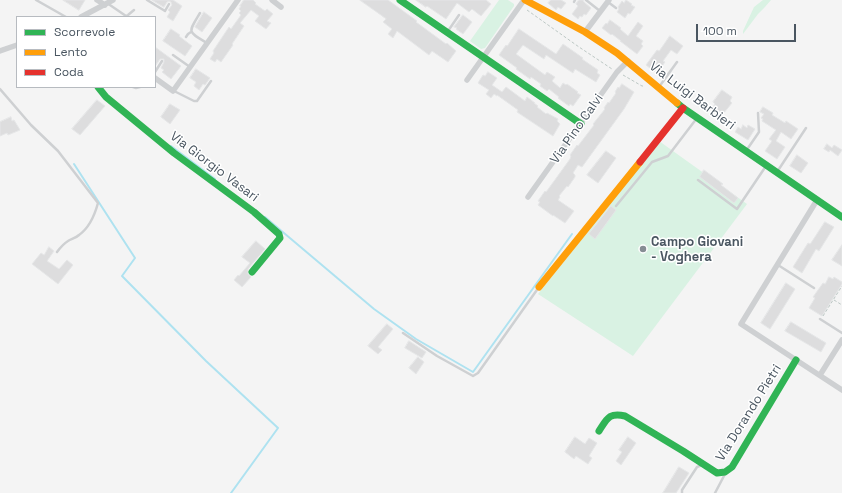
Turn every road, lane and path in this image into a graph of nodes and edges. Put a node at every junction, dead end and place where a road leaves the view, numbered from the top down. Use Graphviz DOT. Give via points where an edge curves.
graph roads {
  1 [pos="36,0"];
  2 [pos="97,0"];
  3 [pos="113,0"];
  4 [pos="146,0"];
  5 [pos="238,0"];
  6 [pos="272,0"];
  7 [pos="400,0"];
  8 [pos="586,0"];
  9 [pos="608,1"];
  10 [pos="524,2"];
  11 [pos="106,4"];
  12 [pos="169,4"];
  13 [pos="281,7"];
  14 [pos="616,8"];
  15 [pos="134,10"];
  16 [pos="600,11"];
  17 [pos="200,13"];
  18 [pos="459,15"];
  19 [pos="64,16"];
  20 [pos="83,16"];
  21 [pos="448,32"];
  22 [pos="584,32"];
  23 [pos="182,34"];
  24 [pos="188,34"];
  25 [pos="206,44"];
  26 [pos="16,45"];
  27 [pos="0,51"];
  28 [pos="173,55"];
  29 [pos="483,57"];
  30 [pos="162,61"];
  31 [pos="628,61"];
  32 [pos="677,62"];
  33 [pos="190,66"];
  34 [pos="156,70"];
  35 [pos="617,72"];
  36 [pos="156,79"];
  37 [pos="467,80"];
  38 [pos="212,81"];
  39 [pos="649,87"];
  40 [pos="98,88"];
  41 [pos="659,88"];
  42 [pos="0,89"];
  43 [pos="173,91"];
  44 [pos="684,108"];
  45 [pos="758,113"];
  46 [pos="697,118"];
  47 [pos="581,124"];
  48 [pos="806,128"];
  49 [pos="745,151"];
  50 [pos="766,165"];
  51 [pos="776,172"];
  52 [pos="698,180"];
  53 [pos="528,197"];
  54 [pos="817,200"];
  55 [pos="616,206"];
  56 [pos="842,217"];
  57 [pos="57,252"];
  58 [pos="777,264"];
  59 [pos="252,272"];
  60 [pos="842,286"];
  61 [pos="539,287"];
  62 [pos="814,288"];
  63 [pos="833,300"];
  64 [pos="842,305"];
  65 [pos="821,319"];
  66 [pos="403,333"];
  67 [pos="842,333"];
  68 [pos="842,340"];
  69 [pos="796,360"];
  70 [pos="820,375"];
  71 [pos="842,390"];
  72 [pos="599,431"];
  73 [pos="704,465"];
  74 [pos="726,472"];
  75 [pos="682,493"];
  76 [pos="715,493"];
  1 -- 19 [label="lane"];
  2 -- 11 [label="street"];
  3 -- 11 [label="street"];
  4 -- 12 [label="lane" via="165,12"];
  5 -- 25 [label="street"];
  6 -- 13 [label="street"];
  7 -- 21 [label="street"];
  8 -- 16 [label="lane"];
  9 -- 14 [label="lane"];
  9 -- 16 [label="street"];
  10 -- 22 [label="street, Via Luigi Barbieri"];
  10 -- 29 [label="street"];
  10 -- 35 [label="path" via="579,47"];
  11 -- 15 [label="lane" via="126,16"];
  11 -- 20 [label="street"];
  16 -- 22 [label="street"];
  17 -- 24 [label="lane"];
  18 -- 21 [label="lane"];
  21 -- 29 [label="street"];
  22 -- 31 [label="street, Via Luigi Barbieri"];
  23 -- 24 [label="lane"];
  24 -- 25 [label="lane"];
  25 -- 33 [label="street"];
  26 -- 27 [label="street"];
  28 -- 33 [label="lane"];
  29 -- 37 [label="street"];
  29 -- 47 [label="street"];
  30 -- 34 [label="lane"];
  31 -- 35 [label="street, Via Pino Calvi"];
  31 -- 41 [label="street, Via Luigi Barbieri"];
  32 -- 41 [label="lane"];
  33 -- 43 [label="street"];
  35 -- 39 [label="path" via="642,86"];
  35 -- 47 [label="street, Via Pino Calvi"];
  36 -- 43 [label="street"];
  38 -- 43 [label="lane" via="197,101"];
  40 -- 59 [label="street, Via Giorgio Vasari" via="104,99 254,212 279,234 280,238"];
  41 -- 44 [label="street, Via Luigi Barbieri"];
  42 -- 57 [label="lane" via="58,151 98,203 95,213 79,236 68,240"];
  44 -- 46 [label="street, Via Luigi Barbieri"];
  44 -- 61 [label="street"];
  45 -- 49 [label="lane" via="759,132"];
  46 -- 49 [label="street, Via Luigi Barbieri"];
  46 -- 55 [label="lane" via="668,156 652,162"];
  47 -- 53 [label="street, Via Pino Calvi"];
  48 -- 51 [label="lane"];
  49 -- 50 [label="street, Via Luigi Barbieri"];
  50 -- 51 [label="street, Via Luigi Barbieri"];
  50 -- 52 [label="lane" via="737,209"];
  51 -- 54 [label="street, Via Luigi Barbieri"];
  54 -- 56 [label="street, Via Luigi Barbieri"];
  54 -- 58 [label="street"];
  58 -- 62 [label="lane"];
  58 -- 69 [label="street" via="741,324"];
  60 -- 63 [label="path"];
  61 -- 66 [label="lane" via="482,368 473,376"];
  63 -- 64 [label="path"];
  63 -- 65 [label="path"];
  65 -- 67 [label="lane"];
  68 -- 70 [label="street"];
  69 -- 70 [label="street"];
  69 -- 74 [label="street, Via Dorando Pietri" via="732,467"];
  70 -- 71 [label="street"];
  72 -- 73 [label="street, Via Dorando Pietri" via="609,416 619,413"];
  73 -- 74 [label="street, Via Dorando Pietri" via="717,473"];
  73 -- 75 [label="lane" via="697,467"];
  74 -- 76 [label="lane"];
}
